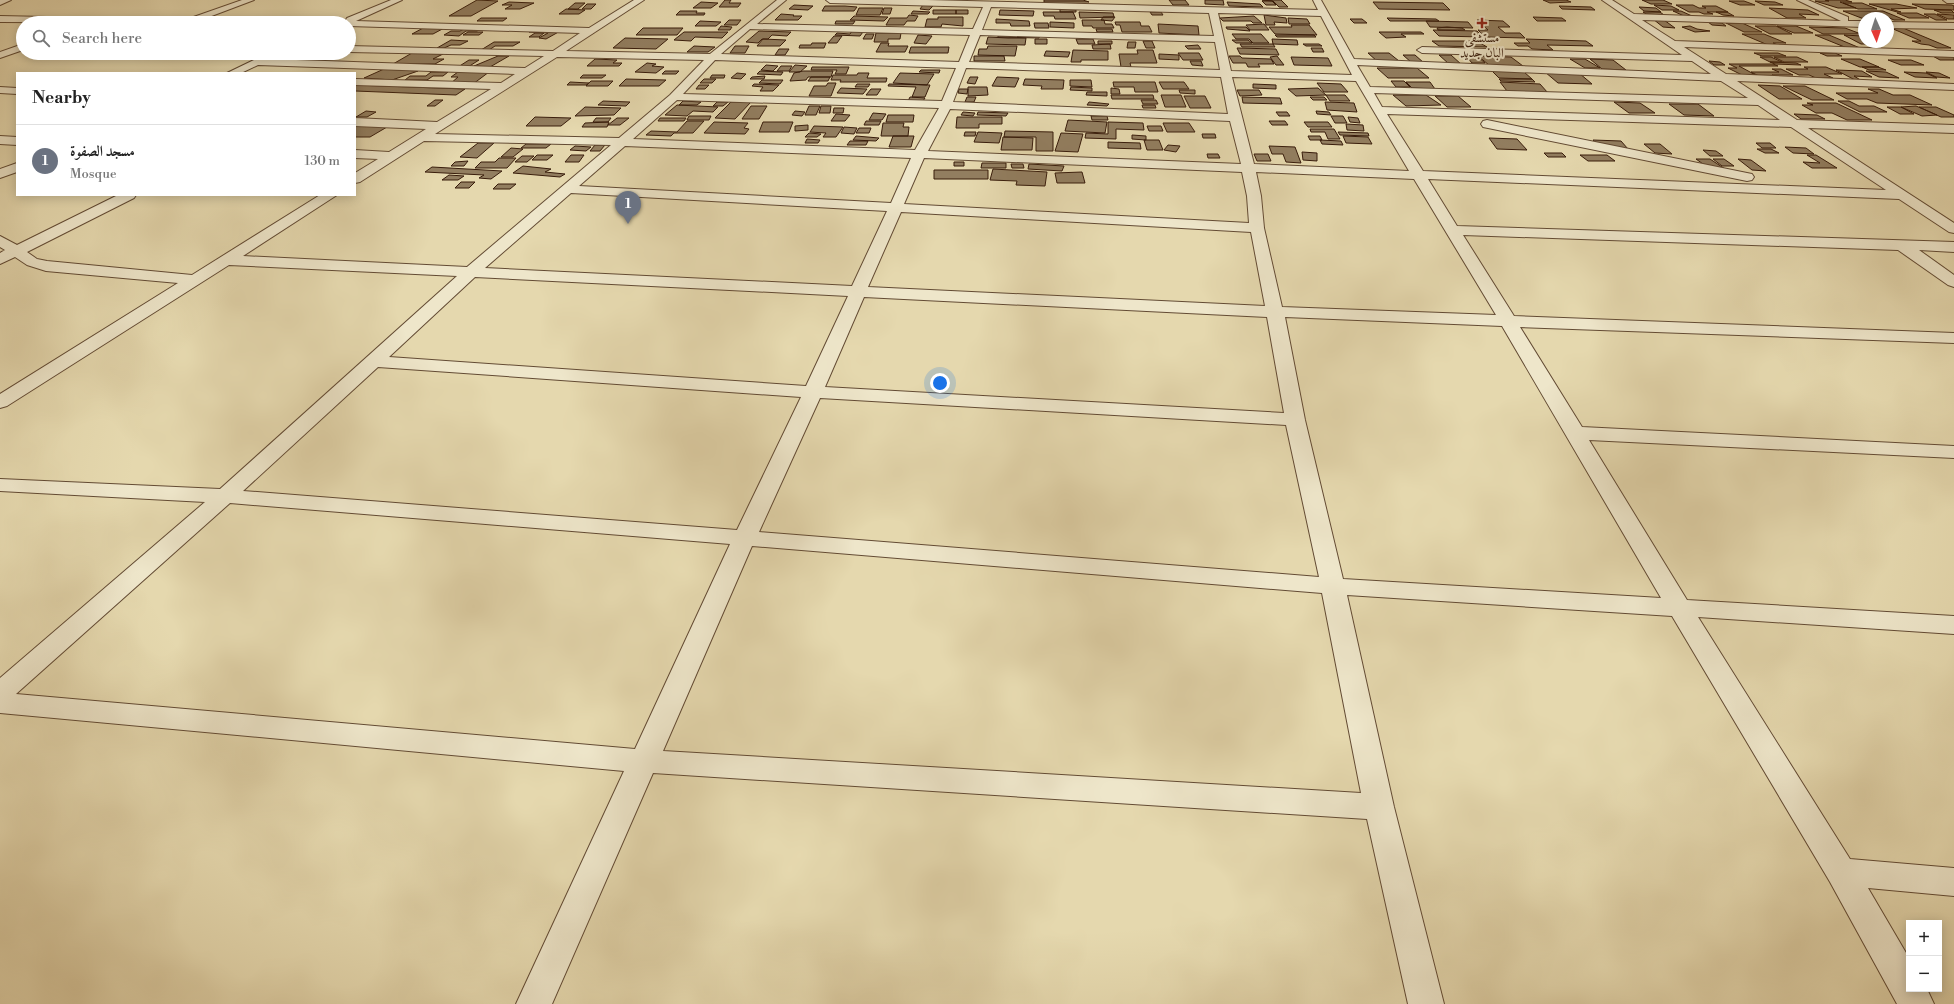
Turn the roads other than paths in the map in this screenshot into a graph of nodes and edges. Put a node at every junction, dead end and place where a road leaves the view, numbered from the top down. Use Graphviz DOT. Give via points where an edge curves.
graph roads {
  1 [pos="7,0"];
  2 [pos="250,0"];
  3 [pos="398,0"];
  4 [pos="640,0"];
  5 [pos="782,0"];
  6 [pos="830,0"];
  7 [pos="1606,0"];
  8 [pos="1801,0"];
  9 [pos="1947,0"];
  10 [pos="1954,0"];
  11 [pos="883,1"];
  12 [pos="0,2"];
  13 [pos="988,4"];
  14 [pos="1099,4"];
  15 [pos="1321,7"];
  16 [pos="1213,10"];
  17 [pos="204,16"];
  18 [pos="1632,17"];
  19 [pos="0,19"];
  20 [pos="356,19"];
  21 [pos="16,20"];
  22 [pos="356,23"];
  23 [pos="1858,23"];
  24 [pos="1858,24"];
  25 [pos="1894,25"];
  26 [pos="748,26"];
  27 [pos="1954,26"];
  28 [pos="462,27"];
  29 [pos="591,31"];
  30 [pos="977,31"];
  31 [pos="1218,39"];
  32 [pos="1894,42"];
  33 [pos="1672,44"];
  34 [pos="0,48"];
  35 [pos="16,48"];
  36 [pos="16,49"];
  37 [pos="356,49"];
  38 [pos="1415,50"];
  39 [pos="416,51"];
  40 [pos="557,52"];
  41 [pos="1920,53"];
  42 [pos="0,54"];
  43 [pos="1954,54"];
  44 [pos="712,57"];
  45 [pos="1694,58"];
  46 [pos="261,60"];
  47 [pos="257,62"];
  48 [pos="1941,63"];
  49 [pos="963,65"];
  50 [pos="1354,65"];
  51 [pos="386,66"];
  52 [pos="1539,70"];
  53 [pos="527,71"];
  54 [pos="234,72"];
  55 [pos="1226,73"];
  56 [pos="1724,77"];
  57 [pos="356,81"];
  58 [pos="356,82"];
  59 [pos="503,86"];
  60 [pos="1954,87"];
  61 [pos="0,90"];
  62 [pos="16,91"];
  63 [pos="674,97"];
  64 [pos="1573,97"];
  65 [pos="458,98"];
  66 [pos="482,99"];
  67 [pos="1761,102"];
  68 [pos="946,105"];
  69 [pos="1378,110"];
  70 [pos="1418,111"];
  71 [pos="1597,117"];
  72 [pos="1235,118"];
  73 [pos="356,122"];
  74 [pos="1792,123"];
  75 [pos="440,126"];
  76 [pos="1954,129"];
  77 [pos="423,137"];
  78 [pos="0,140"];
  79 [pos="16,141"];
  80 [pos="624,142"];
  81 [pos="356,154"];
  82 [pos="919,155"];
  83 [pos="391,156"];
  84 [pos="16,167"];
  85 [pos="1248,167"];
  86 [pos="1417,173"];
  87 [pos="0,174"];
  88 [pos="356,178"];
  89 [pos="568,189"];
  90 [pos="1807,190"];
  91 [pos="1902,195"];
  92 [pos="126,196"];
  93 [pos="328,196"];
  94 [pos="895,208"];
  95 [pos="1257,228"];
  96 [pos="1954,229"];
  97 [pos="1451,230"];
  98 [pos="0,240"];
  99 [pos="1901,246"];
  100 [pos="1954,247"];
  101 [pos="17,251"];
  102 [pos="0,259"];
  103 [pos="226,260"];
  104 [pos="470,273"];
  105 [pos="195,280"];
  106 [pos="1954,282"];
  107 [pos="858,290"];
  108 [pos="1275,312"];
  109 [pos="1507,319"];
  110 [pos="1954,338"];
  111 [pos="374,361"];
  112 [pos="813,392"];
  113 [pos="0,402"];
  114 [pos="1296,420"];
  115 [pos="1576,433"];
  116 [pos="1954,452"];
  117 [pos="0,485"];
  118 [pos="225,496"];
  119 [pos="744,539"];
  120 [pos="1333,586"];
  121 [pos="1679,607"];
  122 [pos="1954,625"];
  123 [pos="0,693"];
  124 [pos="0,703"];
  125 [pos="644,760"];
  126 [pos="1379,806"];
  127 [pos="1841,872"];
  128 [pos="1954,882"];
  129 [pos="534,1004"];
  130 [pos="1426,1004"];
  131 [pos="1916,1004"];
  1 -- 12 [label="street"];
  2 -- 17 [label="street"];
  3 -- 20 [label="street"];
  4 -- 29 [label="street"];
  5 -- 26 [label="street"];
  6 -- 11 [label="street"];
  7 -- 18 [label="street"];
  8 -- 23 [label="street"];
  9 -- 10 [label="street"];
  11 -- 13 [label="street"];
  13 -- 14 [label="street"];
  13 -- 30 [label="street"];
  14 -- 16 [label="street"];
  15 -- 16 [label="street"];
  15 -- 50 [label="street"];
  16 -- 31 [label="street"];
  18 -- 24 [label="street"];
  18 -- 33 [label="street"];
  19 -- 21 [label="street"];
  22 -- 28 [label="street"];
  25 -- 27 [label="street"];
  26 -- 30 [label="street"];
  26 -- 44 [label="street"];
  28 -- 29 [label="street"];
  28 -- 39 [label="street"];
  29 -- 40 [label="street"];
  30 -- 31 [label="street"];
  30 -- 49 [label="street"];
  31 -- 55 [label="street"];
  32 -- 41 [label="street"];
  33 -- 41 [label="street"];
  33 -- 45 [label="street"];
  34 -- 35 [label="street"];
  36 -- 42 [label="street"];
  37 -- 39 [label="street"];
  38 -- 45 [label="street"];
  39 -- 40 [label="street"];
  39 -- 51 [label="street"];
  40 -- 44 [label="street"];
  40 -- 53 [label="street"];
  41 -- 43 [label="street"];
  41 -- 48 [label="street"];
  44 -- 49 [label="street"];
  44 -- 63 [label="street"];
  45 -- 56 [label="street"];
  46 -- 47 [label="street"];
  47 -- 51 [label="street"];
  47 -- 54 [label="street"];
  49 -- 55 [label="street"];
  49 -- 68 [label="street"];
  50 -- 52 [label="street"];
  50 -- 55 [label="street"];
  50 -- 64 [label="street"];
  50 -- 69 [label="street"];
  51 -- 53 [label="street"];
  51 -- 57 [label="street"];
  52 -- 56 [label="street"];
  52 -- 64 [label="street"];
  53 -- 59 [label="street"];
  55 -- 72 [label="street"];
  56 -- 60 [label="street"];
  56 -- 67 [label="street"];
  58 -- 59 [label="street"];
  59 -- 66 [label="street"];
  61 -- 62 [label="street"];
  63 -- 68 [label="street"];
  63 -- 80 [label="street"];
  64 -- 67 [label="street"];
  64 -- 71 [label="street"];
  65 -- 66 [label="street"];
  66 -- 75 [label="street"];
  67 -- 74 [label="street"];
  68 -- 72 [label="street"];
  68 -- 82 [label="street"];
  69 -- 70 [label="street"];
  69 -- 86 [label="street"];
  70 -- 71 [label="street"];
  70 -- 90 [label="street"];
  71 -- 74 [label="street"];
  72 -- 85 [label="street"];
  73 -- 75 [label="street"];
  74 -- 76 [label="street"];
  74 -- 91 [label="street"];
  75 -- 77 [label="street"];
  77 -- 80 [label="street"];
  77 -- 83 [label="street"];
  78 -- 79 [label="street"];
  80 -- 82 [label="street"];
  80 -- 89 [label="street"];
  81 -- 83 [label="street"];
  82 -- 85 [label="street"];
  82 -- 94 [label="street"];
  83 -- 88 [label="street"];
  84 -- 87 [label="street"];
  85 -- 86 [label="street"];
  85 -- 95 [label="street"];
  86 -- 90 [label="street"];
  86 -- 97 [label="street"];
  89 -- 94 [label="street"];
  89 -- 104 [label="street"];
  90 -- 91 [label="street"];
  91 -- 96 [label="street"];
  92 -- 101 [label="street"];
  93 -- 103 [label="street"];
  94 -- 95 [label="street"];
  94 -- 107 [label="street"];
  95 -- 108 [label="street"];
  97 -- 99 [label="street"];
  97 -- 109 [label="street"];
  98 -- 101 [label="street"];
  99 -- 100 [label="street"];
  99 -- 106 [label="street"];
  101 -- 102 [label="street"];
  101 -- 105 [label="street" via="32,262 46,266"];
  103 -- 104 [label="street"];
  103 -- 105 [label="street"];
  104 -- 107 [label="street"];
  104 -- 111 [label="street"];
  105 -- 113 [label="street"];
  107 -- 108 [label="street"];
  107 -- 112 [label="street"];
  108 -- 109 [label="street"];
  108 -- 114 [label="street"];
  109 -- 110 [label="street"];
  109 -- 115 [label="street"];
  111 -- 112 [label="street"];
  111 -- 118 [label="street"];
  112 -- 114 [label="street"];
  112 -- 119 [label="street"];
  114 -- 120 [label="street"];
  115 -- 116 [label="street"];
  115 -- 121 [label="street"];
  117 -- 118 [label="street"];
  118 -- 119 [label="street"];
  118 -- 123 [label="street"];
  119 -- 120 [label="street"];
  119 -- 125 [label="street"];
  120 -- 121 [label="street"];
  120 -- 126 [label="street"];
  121 -- 122 [label="street"];
  121 -- 127 [label="street"];
  124 -- 125 [label="street"];
  125 -- 126 [label="street"];
  125 -- 129 [label="street"];
  126 -- 130 [label="street"];
  127 -- 128 [label="street"];
  127 -- 131 [label="street"];
}
